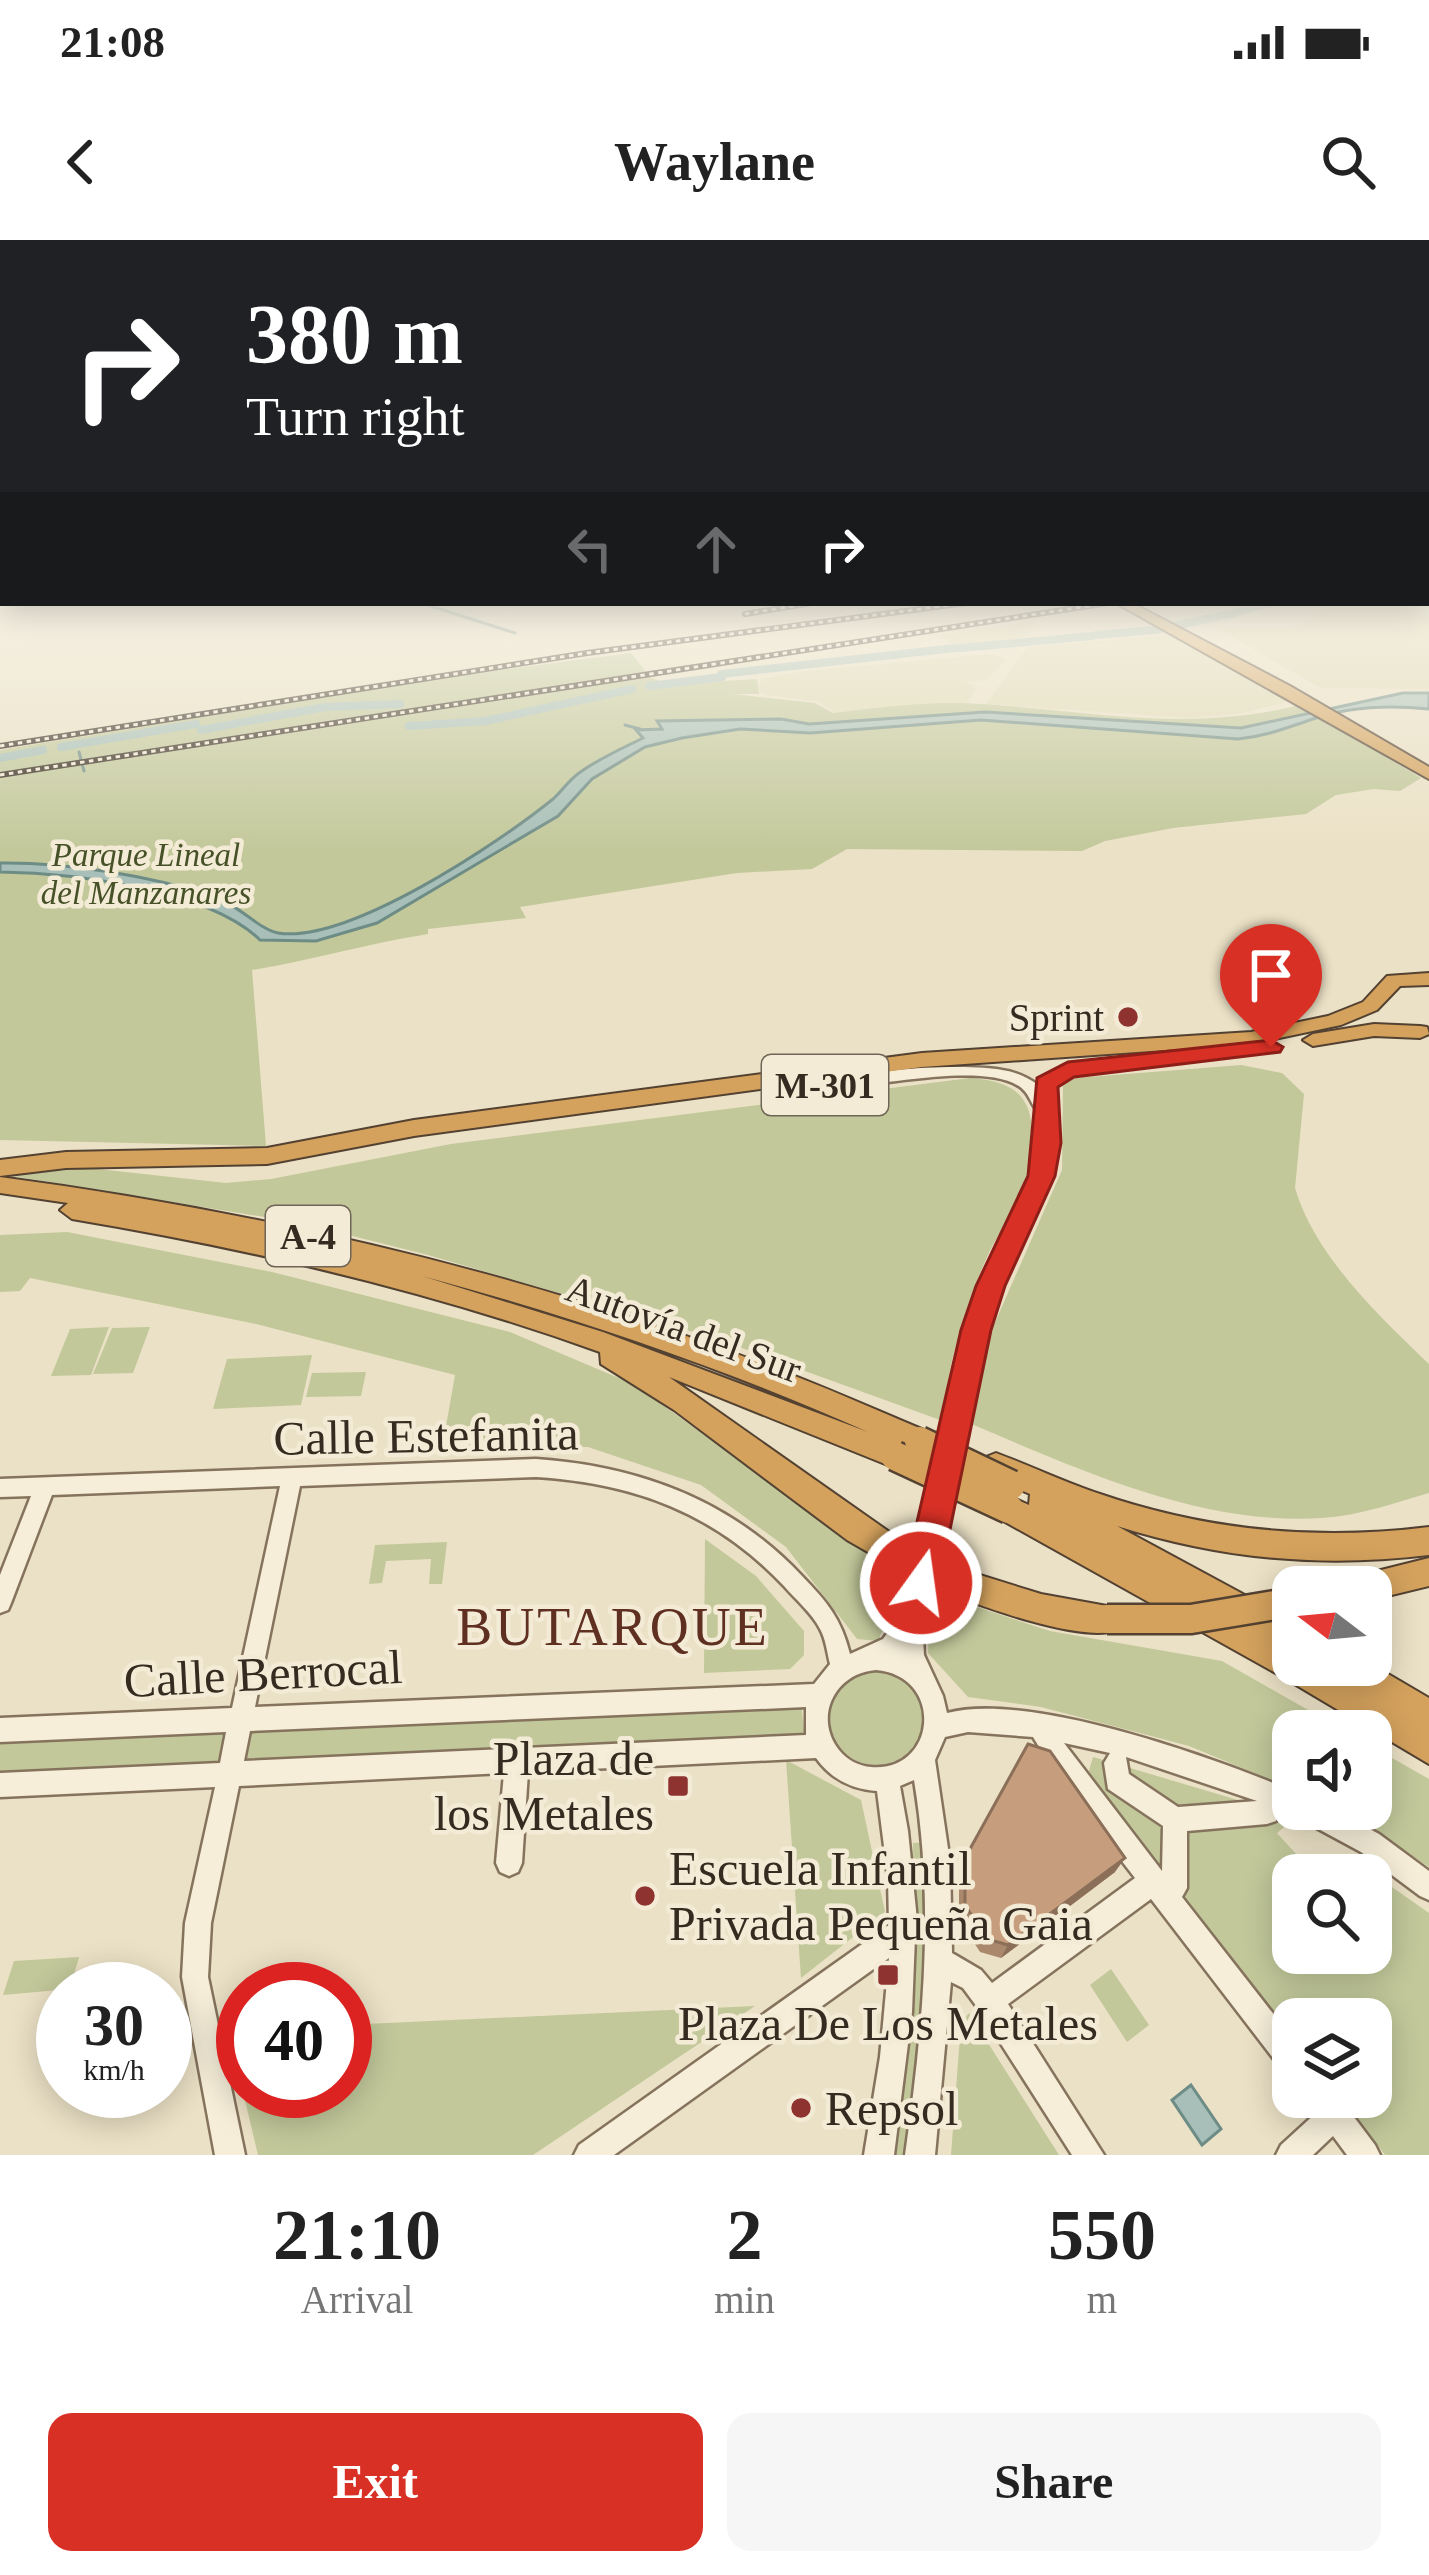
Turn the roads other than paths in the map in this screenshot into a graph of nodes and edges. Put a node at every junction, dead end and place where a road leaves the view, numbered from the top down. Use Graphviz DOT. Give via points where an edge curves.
graph roads {
  1 [pos="1259,674"];
  2 [pos="1278,674"];
  3 [pos="1427,768"];
  4 [pos="1429,979"];
  5 [pos="1381,988"];
  6 [pos="1424,1034"];
  7 [pos="1168,1059"];
  8 [pos="856,1081"];
  9 [pos="1046,1121"];
  10 [pos="0,1155"];
  11 [pos="267,1156"];
  12 [pos="121,1160"];
  13 [pos="0,1168"];
  14 [pos="0,1185"];
  15 [pos="0,1201"];
  16 [pos="436,1287"];
  17 [pos="907,1449"];
  18 [pos="292,1477"];
  19 [pos="45,1486"];
  20 [pos="0,1487"];
  21 [pos="1013,1490"];
  22 [pos="1429,1541"];
  23 [pos="1429,1572"];
  24 [pos="1392,1581"];
  25 [pos="1429,1585"];
  26 [pos="1392,1591"];
  27 [pos="0,1603"];
  28 [pos="1272,1605"];
  29 [pos="910,1619"];
  30 [pos="1272,1627"];
  31 [pos="1272,1652"];
  32 [pos="869,1658"];
  33 [pos="842,1665"];
  34 [pos="1328,1686"];
  35 [pos="1377,1686"];
  36 [pos="927,1691"];
  37 [pos="818,1694"];
  38 [pos="1429,1717"];
  39 [pos="241,1720"];
  40 [pos="936,1728"];
  41 [pos="1041,1729"];
  42 [pos="0,1730"];
  43 [pos="824,1746"];
  44 [pos="1429,1747"];
  45 [pos="517,1761"];
  46 [pos="923,1761"];
  47 [pos="1116,1763"];
  48 [pos="229,1773"];
  49 [pos="887,1780"];
  50 [pos="0,1785"];
  51 [pos="1272,1795"];
  52 [pos="1267,1812"];
  53 [pos="1175,1820"];
  54 [pos="1344,1830"];
  55 [pos="508,1862"];
  56 [pos="1163,1885"];
  57 [pos="1429,1887"];
  58 [pos="905,1930"];
  59 [pos="940,1961"];
  60 [pos="990,2001"];
  61 [pos="1272,2033"];
  62 [pos="1319,2118"];
  63 [pos="1337,2118"];
  64 [pos="230,2155"];
  65 [pos="589,2155"];
  66 [pos="879,2155"];
  67 [pos="920,2155"];
  68 [pos="1089,2155"];
  69 [pos="1292,2155"];
  70 [pos="1365,2155"];
  1 -- 3 [label="highway"];
  2 -- 3 [label="highway"];
  4 -- 5 [label="highway, M-301"];
  5 -- 6 [label="highway, M-301" via="1388,1015"];
  5 -- 11 [label="highway, M-301" via="1370,1006 1334,1021 1251,1038 922,1060"];
  6 -- 7 [label="highway, M-301" via="1374,1030"];
  7 -- 8 [label="highway, M-301"];
  7 -- 9 [label="street" via="1054,1075 1046,1084"];
  8 -- 9 [label="street" via="1006,1074 1035,1090"];
  8 -- 12 [label="highway, M-301" via="233,1171"];
  9 -- 29 [label="street" via="1042,1176 976,1330"];
  10 -- 11 [label="highway"];
  11 -- 12 [label="highway, M-301"];
  12 -- 13 [label="highway, M-301"];
  14 -- 17 [label="highway, Autovía del Sur / A-4" via="263,1226 478,1279 738,1365"];
  15 -- 16 [label="highway, Autovía del Sur / A-4" via="198,1231"];
  16 -- 17 [label="highway, Autovía del Sur / A-4"];
  16 -- 28 [label="highway, bridge" via="659,1382 894,1553 951,1580 1041,1609 1107,1619"];
  17 -- 21 [label="highway, Autovía del Sur / A-4, bridge"];
  18 -- 19 [label="street, Calle Estefanita"];
  18 -- 33 [label="street, Calle Estefanita" via="548,1468 648,1486 729,1524 784,1569 828,1622"];
  18 -- 39 [label="street"];
  19 -- 20 [label="street, Calle Estefanita"];
  19 -- 27 [label="street"];
  21 -- 22 [label="highway" via="1225,1542 1337,1552"];
  21 -- 30 [label="highway, Autovía del Sur / A-4"];
  21 -- 31 [label="highway, Autovía del Sur / A-4"];
  23 -- 24 [label="highway"];
  25 -- 26 [label="highway"];
  29 -- 32 [label="street" via="890,1647"];
  29 -- 36 [label="street"];
  32 -- 33 [label="street"];
  32 -- 36 [label="street" via="902,1666"];
  33 -- 37 [label="street"];
  34 -- 44 [label="highway, Autovía del Sur / A-4"];
  35 -- 38 [label="highway"];
  36 -- 40 [label="street"];
  37 -- 39 [label="street, Calle Berrocal"];
  37 -- 43 [label="street"];
  39 -- 42 [label="street, Calle Berrocal"];
  39 -- 48 [label="street"];
  40 -- 41 [label="street" via="970,1720"];
  40 -- 46 [label="street"];
  41 -- 51 [label="street"];
  41 -- 56 [label="street"];
  43 -- 45 [label="street"];
  43 -- 49 [label="street" via="862,1777"];
  45 -- 48 [label="street"];
  45 -- 55 [label="street"];
  46 -- 49 [label="street"];
  46 -- 59 [label="street" via="943,1895"];
  47 -- 53 [label="street" via="1118,1780"];
  48 -- 50 [label="street"];
  48 -- 64 [label="street" via="195,1977"];
  49 -- 58 [label="street"];
  52 -- 53 [label="street"];
  53 -- 56 [label="street"];
  54 -- 57 [label="street"];
  56 -- 60 [label="street"];
  56 -- 61 [label="street"];
  58 -- 65 [label="street"];
  58 -- 66 [label="street" via="902,2015"];
  59 -- 60 [label="street"];
  59 -- 67 [label="street"];
  60 -- 68 [label="street"];
  62 -- 69 [label="street"];
  63 -- 70 [label="street"];
}
